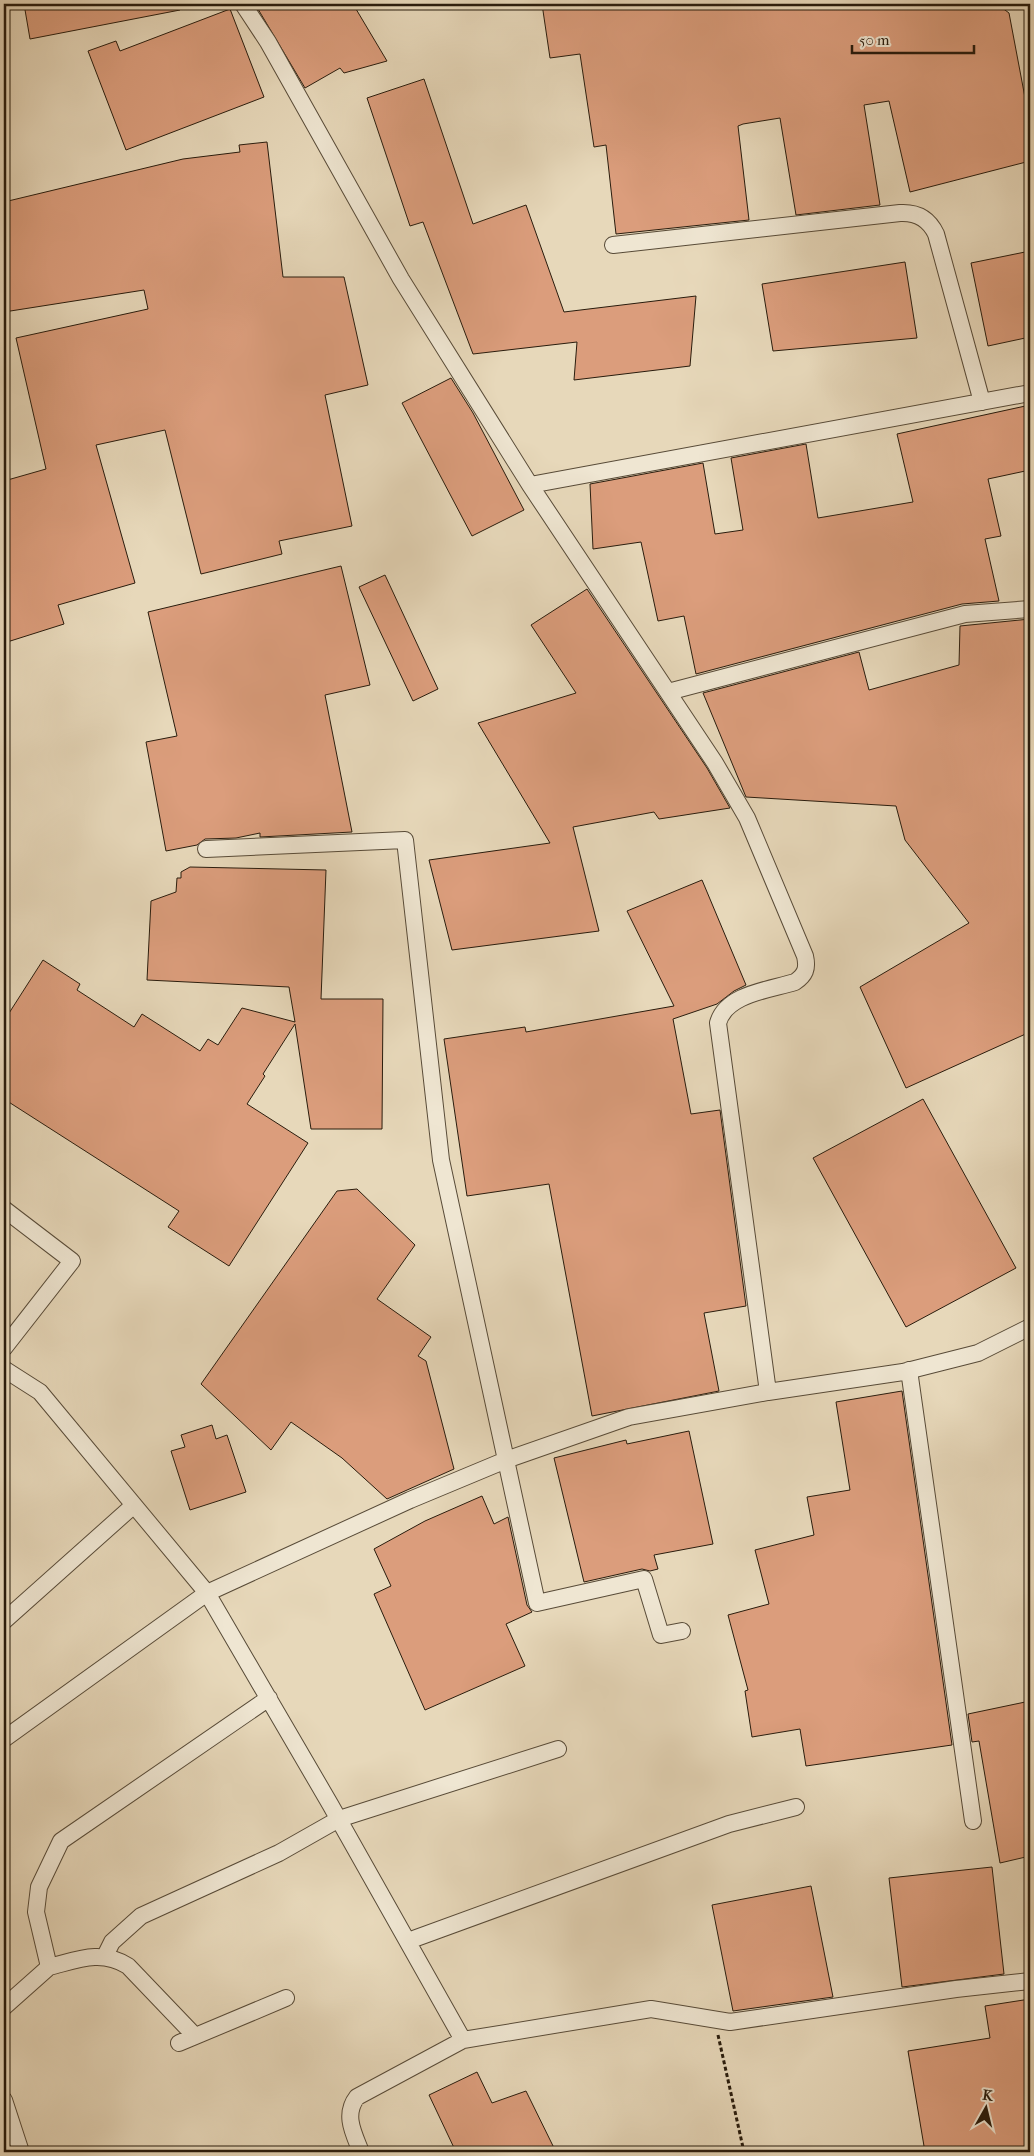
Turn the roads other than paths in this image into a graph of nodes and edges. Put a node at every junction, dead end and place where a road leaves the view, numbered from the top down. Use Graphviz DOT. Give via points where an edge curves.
graph roads {
  1 [pos="243,4"];
  2 [pos="613,245"];
  3 [pos="1030,393"];
  4 [pos="982,402"];
  5 [pos="530,485"];
  6 [pos="1030,609"];
  7 [pos="668,692"];
  8 [pos="206,849"];
  9 [pos="4,1209"];
  10 [pos="1030,1327"];
  11 [pos="4,1348"];
  12 [pos="4,1369"];
  13 [pos="909,1370"];
  14 [pos="768,1392"];
  15 [pos="506,1460"];
  16 [pos="134,1505"];
  17 [pos="208,1593"];
  18 [pos="4,1620"];
  19 [pos="682,1631"];
  20 [pos="269,1698"];
  21 [pos="4,1739"];
  22 [pos="558,1749"];
  23 [pos="796,1807"];
  24 [pos="339,1819"];
  25 [pos="973,1821"];
  26 [pos="408,1941"];
  27 [pos="106,1956"];
  28 [pos="49,1967"];
  29 [pos="1030,1981"];
  30 [pos="286,1998"];
  31 [pos="4,2007"];
  32 [pos="195,2036"];
  33 [pos="463,2040"];
  34 [pos="179,2043"];
  35 [pos="4,2100"];
  36 [pos="21,2152"];
  37 [pos="361,2152"];
  1 -- 5 [label="street" via="268,42 401,279"];
  2 -- 4 [label="street" via="900,213 916,214 929,222 936,234"];
  3 -- 4 [label="street"];
  4 -- 5 [label="street"];
  5 -- 7 [label="street"];
  6 -- 7 [label="street" via="965,614"];
  7 -- 14 [label="street" via="747,818 806,963 802,976 794,982 734,1002 725,1009 718,1023"];
  8 -- 15 [label="street" via="405,840 441,1160"];
  9 -- 11 [label="street" via="72,1261"];
  10 -- 13 [label="street" via="978,1353"];
  12 -- 16 [label="street" via="40,1392"];
  13 -- 14 [label="street"];
  13 -- 25 [label="street"];
  14 -- 15 [label="street" via="628,1417"];
  15 -- 17 [label="street" via="410,1500"];
  15 -- 19 [label="street" via="536,1602 644,1579 661,1635"];
  16 -- 17 [label="street"];
  16 -- 18 [label="street"];
  17 -- 20 [label="street"];
  17 -- 21 [label="street"];
  20 -- 24 [label="street"];
  20 -- 28 [label="street" via="61,1841 39,1887 36,1912"];
  22 -- 24 [label="street"];
  23 -- 26 [label="street" via="729,1824"];
  24 -- 26 [label="street"];
  24 -- 27 [label="street" via="279,1853 140,1916 112,1942"];
  26 -- 33 [label="street"];
  27 -- 28 [label="street" via="89,1956"];
  27 -- 32 [label="street" via="128,1966"];
  28 -- 31 [label="street"];
  29 -- 33 [label="street" via="730,2022 651,2009"];
  30 -- 32 [label="street"];
  32 -- 34 [label="street"];
  33 -- 37 [label="street" via="357,2097 350,2108 349,2120"];
  35 -- 36 [label="street"];
}
